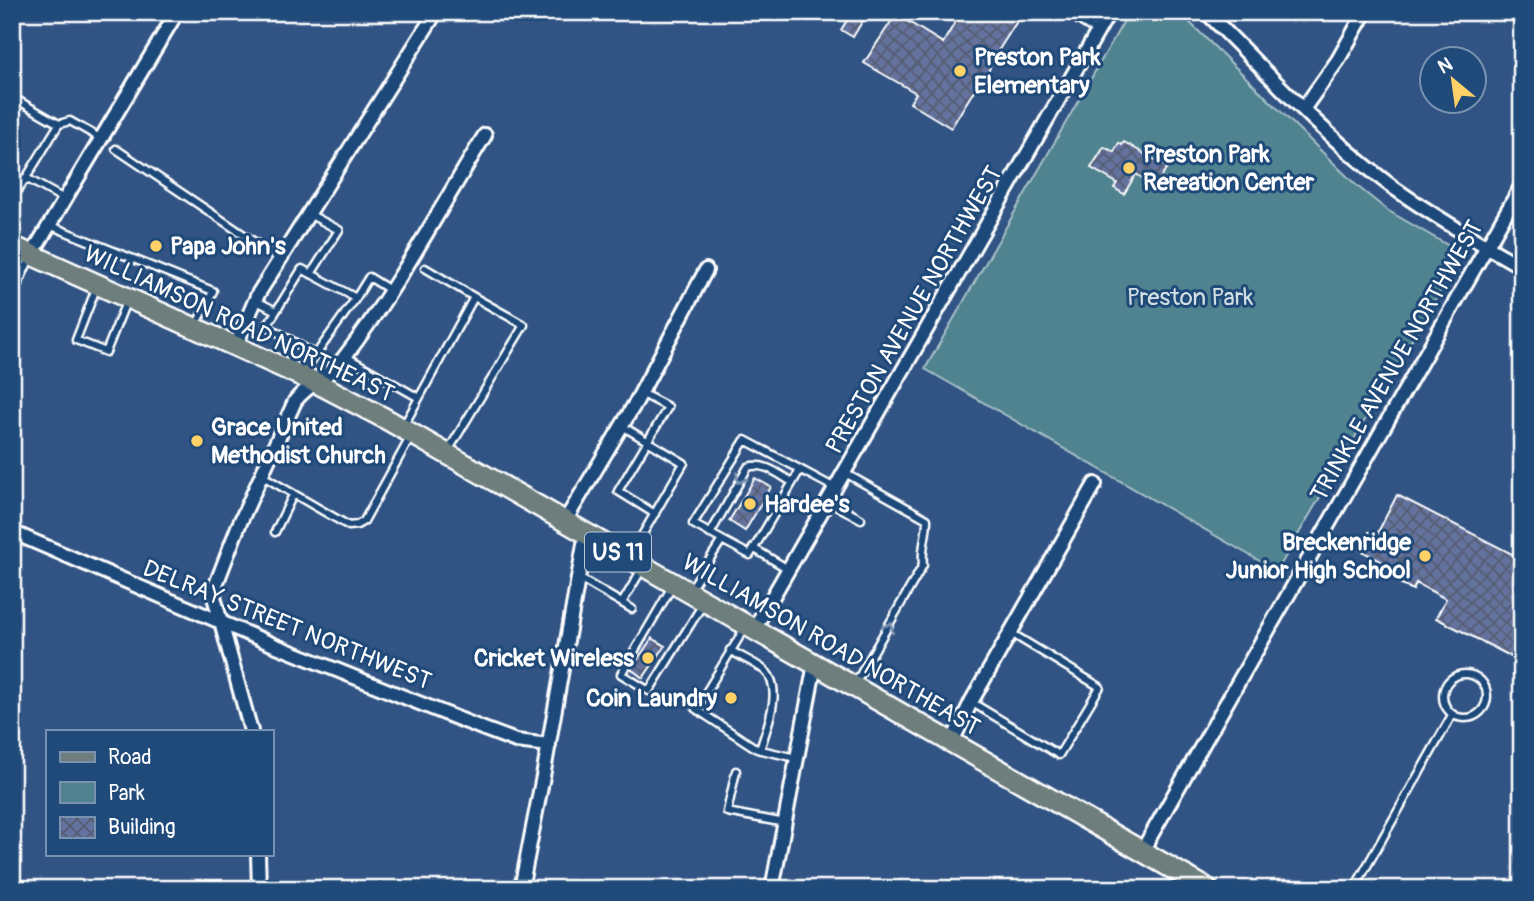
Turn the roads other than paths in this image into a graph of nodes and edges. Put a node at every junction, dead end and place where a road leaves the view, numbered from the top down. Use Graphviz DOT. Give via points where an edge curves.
graph roads {
  1 [pos="177,12"];
  2 [pos="436,12"];
  3 [pos="1065,12"];
  4 [pos="1110,12"];
  5 [pos="1206,12"];
  6 [pos="1365,12"];
  7 [pos="1098,32"];
  8 [pos="12,97"];
  9 [pos="1304,108"];
  10 [pos="59,124"];
  11 [pos="485,135"];
  12 [pos="100,138"];
  13 [pos="116,149"];
  14 [pos="26,178"];
  15 [pos="1522,185"];
  16 [pos="12,198"];
  17 [pos="64,199"];
  18 [pos="309,214"];
  19 [pos="49,225"];
  20 [pos="12,246"];
  21 [pos="1486,247"];
  22 [pos="32,254"];
  23 [pos="281,259"];
  24 [pos="1522,267"];
  25 [pos="425,268"];
  26 [pos="706,270"];
  27 [pos="311,274"];
  28 [pos="98,284"];
  29 [pos="15,285"];
  30 [pos="390,290"];
  31 [pos="474,297"];
  32 [pos="12,298"];
  33 [pos="128,298"];
  34 [pos="356,298"];
  35 [pos="255,300"];
  36 [pos="276,312"];
  37 [pos="195,328"];
  38 [pos="235,346"];
  39 [pos="316,355"];
  40 [pos="345,356"];
  41 [pos="308,379"];
  42 [pos="641,393"];
  43 [pos="419,398"];
  44 [pos="622,426"];
  45 [pos="407,431"];
  46 [pos="647,441"];
  47 [pos="446,454"];
  48 [pos="800,470"];
  49 [pos="845,473"];
  50 [pos="261,475"];
  51 [pos="792,482"];
  52 [pos="1095,484"];
  53 [pos="836,488"];
  54 [pos="293,495"];
  55 [pos="828,501"];
  56 [pos="655,513"];
  57 [pos="861,519"];
  58 [pos="565,521"];
  59 [pos="12,532"];
  60 [pos="275,532"];
  61 [pos="586,533"];
  62 [pos="710,534"];
  63 [pos="722,540"];
  64 [pos="753,548"];
  65 [pos="636,562"];
  66 [pos="789,569"];
  67 [pos="579,578"];
  68 [pos="689,592"];
  69 [pos="622,603"];
  70 [pos="632,609"];
  71 [pos="220,621"];
  72 [pos="751,627"];
  73 [pos="1011,633"];
  74 [pos="730,650"];
  75 [pos="815,664"];
  76 [pos="854,686"];
  77 [pos="971,702"];
  78 [pos="1452,715"];
  79 [pos="251,730"];
  80 [pos="952,742"];
  81 [pos="549,745"];
  82 [pos="761,750"];
  83 [pos="798,758"];
  84 [pos="736,771"];
  85 [pos="785,823"];
  86 [pos="1142,851"];
  87 [pos="258,856"];
  88 [pos="259,889"];
  89 [pos="521,889"];
  90 [pos="772,889"];
  91 [pos="1209,889"];
  92 [pos="1354,889"];
  1 -- 12 [label="street"];
  2 -- 18 [label="street"];
  3 -- 7 [label="lane"];
  4 -- 7 [label="street, PRESTON AVENUE NORTHWEST"];
  5 -- 9 [label="street"];
  6 -- 9 [label="street"];
  7 -- 49 [label="street, PRESTON AVENUE NORTHWEST"];
  8 -- 10 [label="lane"];
  9 -- 21 [label="street" via="1393,187"];
  10 -- 12 [label="lane" via="70,121"];
  10 -- 14 [label="lane"];
  11 -- 30 [label="street"];
  12 -- 17 [label="street"];
  13 -- 23 [label="lane"];
  14 -- 16 [label="lane"];
  14 -- 17 [label="lane"];
  15 -- 21 [label="street, TRINKLE AVENUE NORTHWEST"];
  17 -- 19 [label="street"];
  18 -- 23 [label="street"];
  18 -- 27 [label="lane" via="339,230"];
  19 -- 22 [label="street"];
  19 -- 37 [label="lane" via="212,291"];
  20 -- 22 [label="main road, WILLIAMSON ROAD NORTHEAST / US 11"];
  21 -- 24 [label="street"];
  21 -- 86 [label="street, TRINKLE AVENUE NORTHWEST"];
  22 -- 28 [label="main road, WILLIAMSON ROAD NORTHEAST / US 11"];
  22 -- 29 [label="lane"];
  23 -- 35 [label="street"];
  25 -- 31 [label="lane"];
  26 -- 42 [label="street"];
  27 -- 34 [label="lane"];
  27 -- 36 [label="lane" via="302,269"];
  28 -- 33 [label="main road, WILLIAMSON ROAD NORTHEAST / US 11"];
  28 -- 33 [label="lane" via="76,340 106,352"];
  29 -- 32 [label="lane"];
  30 -- 34 [label="lane" via="369,277"];
  30 -- 40 [label="street"];
  31 -- 43 [label="lane"];
  31 -- 47 [label="lane" via="524,325"];
  33 -- 37 [label="main road, WILLIAMSON ROAD NORTHEAST / US 11"];
  34 -- 39 [label="lane"];
  35 -- 36 [label="lane"];
  35 -- 38 [label="street"];
  36 -- 39 [label="lane" via="267,326"];
  37 -- 38 [label="main road, WILLIAMSON ROAD NORTHEAST / US 11"];
  38 -- 41 [label="main road, WILLIAMSON ROAD NORTHEAST / US 11"];
  39 -- 41 [label="lane"];
  40 -- 41 [label="street" via="328,374"];
  40 -- 43 [label="lane"];
  41 -- 45 [label="main road, WILLIAMSON ROAD NORTHEAST / US 11"];
  41 -- 50 [label="street"];
  42 -- 44 [label="street"];
  42 -- 46 [label="lane" via="668,407"];
  43 -- 45 [label="lane"];
  44 -- 46 [label="lane"];
  44 -- 58 [label="street"];
  45 -- 47 [label="main road, WILLIAMSON ROAD NORTHEAST / US 11"];
  45 -- 54 [label="lane" via="364,521 357,525 349,526"];
  46 -- 56 [label="lane" via="684,463"];
  46 -- 56 [label="lane" via="618,491"];
  47 -- 58 [label="main road, WILLIAMSON ROAD NORTHEAST / US 11"];
  48 -- 51 [label="lane"];
  48 -- 53 [label="lane"];
  48 -- 62 [label="lane" via="745,440 693,524"];
  49 -- 53 [label="street, PRESTON AVENUE NORTHWEST"];
  76 -- 49 [label="lane, one-way" via="923,565 927,519"];
  50 -- 54 [label="lane"];
  50 -- 71 [label="street" via="215,587"];
  51 -- 62 [label="lane, one-way" via="765,466 748,467"];
  51 -- 64 [label="lane"];
  52 -- 73 [label="street"];
  53 -- 55 [label="street, PRESTON AVENUE NORTHWEST"];
  54 -- 60 [label="lane"];
  55 -- 57 [label="lane"];
  55 -- 66 [label="street, PRESTON AVENUE NORTHWEST"];
  56 -- 65 [label="lane"];
  58 -- 61 [label="main road, WILLIAMSON ROAD NORTHEAST / US 11"];
  59 -- 71 [label="street, DELRAY STREET NORTHWEST"];
  61 -- 65 [label="main road, WILLIAMSON ROAD NORTHEAST / US 11"];
  61 -- 67 [label="street"];
  62 -- 63 [label="lane"];
  63 -- 64 [label="lane" via="750,555"];
  63 -- 68 [label="lane"];
  64 -- 66 [label="lane"];
  65 -- 68 [label="main road, WILLIAMSON ROAD NORTHEAST / US 11"];
  65 -- 69 [label="lane"];
  66 -- 72 [label="street, PRESTON AVENUE NORTHWEST"];
  67 -- 69 [label="lane"];
  67 -- 81 [label="street"];
  68 -- 68 [label="lane" via="621,674 649,691"];
  68 -- 72 [label="main road, WILLIAMSON ROAD NORTHEAST / US 11"];
  69 -- 70 [label="lane"];
  71 -- 79 [label="street"];
  71 -- 81 [label="street, DELRAY STREET NORTHWEST" via="516,741"];
  72 -- 74 [label="lane"];
  72 -- 75 [label="main road, WILLIAMSON ROAD NORTHEAST / US 11"];
  73 -- 77 [label="street"];
  73 -- 77 [label="lane" via="1100,687 1059,755"];
  74 -- 82 [label="lane" via="766,671 772,682 774,693"];
  74 -- 82 [label="lane" via="696,709"];
  75 -- 76 [label="main road, WILLIAMSON ROAD NORTHEAST / US 11"];
  75 -- 83 [label="street"];
  76 -- 80 [label="main road, WILLIAMSON ROAD NORTHEAST / US 11"];
  77 -- 80 [label="street"];
  78 -- 78 [label="lane" via="1443,701 1446,684 1458,674 1475,674 1486,687 1486,705 1472,717"];
  78 -- 92 [label="lane"];
  80 -- 86 [label="main road, WILLIAMSON ROAD NORTHEAST / US 11"];
  81 -- 89 [label="street"];
  82 -- 83 [label="lane"];
  83 -- 85 [label="street"];
  84 -- 85 [label="lane" via="727,812"];
  85 -- 90 [label="street"];
  86 -- 91 [label="main road, WILLIAMSON ROAD NORTHEAST / US 11"];
  87 -- 88 [label="street"];
}
